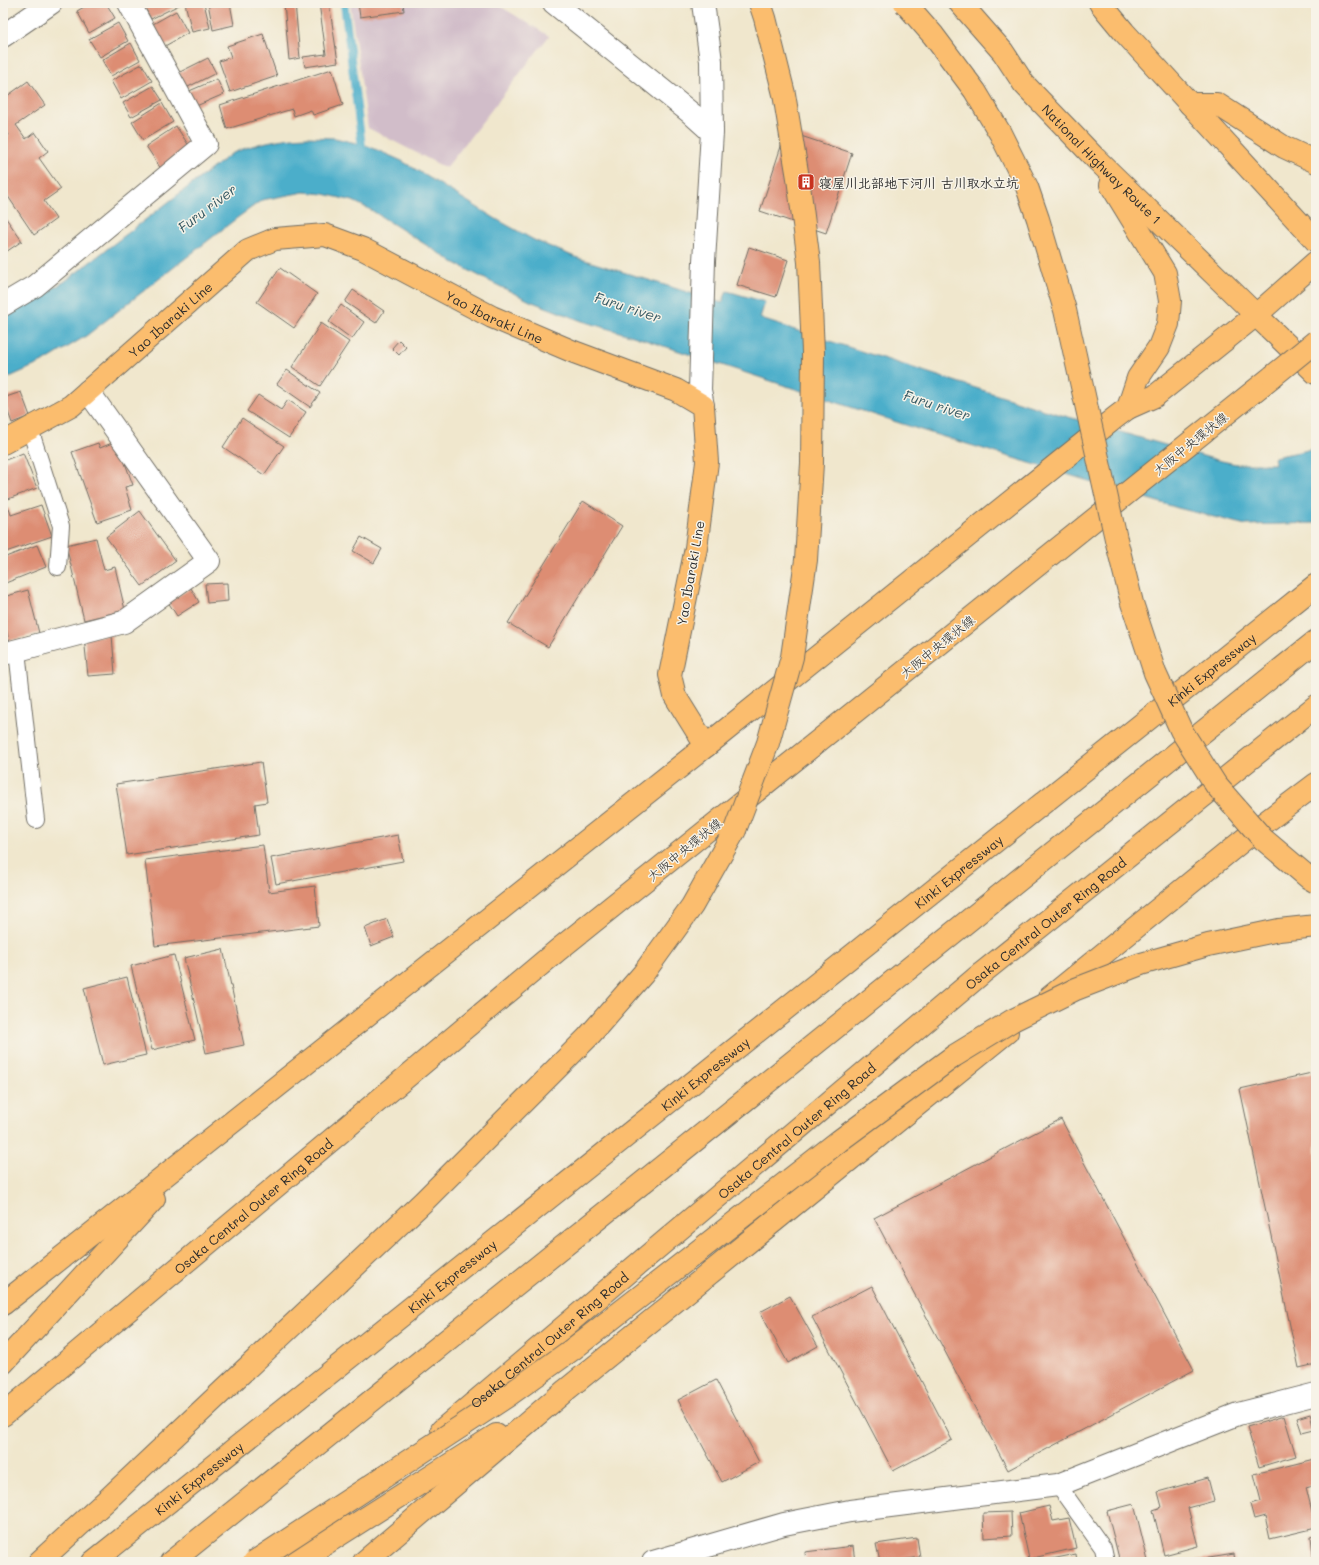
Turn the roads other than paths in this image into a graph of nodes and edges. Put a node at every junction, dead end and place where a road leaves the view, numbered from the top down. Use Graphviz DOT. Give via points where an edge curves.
graph roads {
  1 [pos="51,3"];
  2 [pos="129,3"];
  3 [pos="554,3"];
  4 [pos="703,3"];
  5 [pos="760,3"];
  6 [pos="906,3"];
  7 [pos="960,3"];
  8 [pos="1100,3"];
  9 [pos="3,36"];
  10 [pos="1190,104"];
  11 [pos="712,132"];
  12 [pos="1095,158"];
  13 [pos="1316,162"];
  14 [pos="1316,241"];
  15 [pos="1316,262"];
  16 [pos="3,305"];
  17 [pos="1256,315"];
  18 [pos="1316,341"];
  19 [pos="1316,373"];
  20 [pos="88,391"];
  21 [pos="701,398"];
  22 [pos="1122,413"];
  23 [pos="30,429"];
  24 [pos="3,443"];
  25 [pos="58,567"];
  26 [pos="1316,585"];
  27 [pos="1316,641"];
  28 [pos="10,653"];
  29 [pos="1316,706"];
  30 [pos="706,746"];
  31 [pos="1316,784"];
  32 [pos="36,820"];
  33 [pos="1316,882"];
  34 [pos="1316,926"];
  35 [pos="558,950"];
  36 [pos="198,1151"];
  37 [pos="3,1304"];
  38 [pos="3,1363"];
  39 [pos="566,1390"];
  40 [pos="1316,1394"];
  41 [pos="3,1415"];
  42 [pos="1058,1485"];
  43 [pos="39,1562"];
  44 [pos="93,1562"];
  45 [pos="172,1562"];
  46 [pos="254,1562"];
  47 [pos="282,1562"];
  48 [pos="297,1562"];
  49 [pos="364,1562"];
  50 [pos="653,1562"];
  51 [pos="1106,1562"];
  1 -- 9 [label="street"];
  2 -- 16 [label="street" via="206,144 35,286"];
  3 -- 11 [label="street"];
  4 -- 11 [label="street" via="711,61"];
  5 -- 43 [label="main road, bridge" via="784,94 809,262 813,352 812,463 806,560 792,657 768,743 735,830 692,906 643,974 588,1037 423,1202"];
  6 -- 33 [label="main road, bridge" via="974,91 1000,133 1027,187 1065,310 1132,603 1155,674 1181,730 1216,785 1263,839"];
  7 -- 12 [label="main road, National Highway Route 1" via="1003,52 1024,84"];
  8 -- 10 [label="main road"];
  10 -- 13 [label="main road" via="1216,104 1284,148"];
  10 -- 14 [label="main road"];
  11 -- 21 [label="street" via="704,261"];
  12 -- 17 [label="main road, National Highway Route 1"];
  12 -- 22 [label="main road" via="1165,273 1170,301 1168,324 1159,347 1138,378"];
  15 -- 17 [label="main road"];
  17 -- 19 [label="main road"];
  17 -- 22 [label="main road" via="1155,396"];
  18 -- 35 [label="main road, 大阪中央環状線, bridge"];
  20 -- 21 [label="main road, Yao Ibaraki Line" via="248,250 275,239 325,235 363,249 492,317 574,352"];
  20 -- 23 [label="main road, Yao Ibaraki Line" via="71,406"];
  20 -- 28 [label="street" via="209,561 124,622"];
  21 -- 30 [label="main road, Yao Ibaraki Line" via="707,462 696,548 670,675 675,696"];
  22 -- 30 [label="main road"];
  23 -- 24 [label="main road, Yao Ibaraki Line"];
  23 -- 25 [label="lane" via="61,526"];
  26 -- 44 [label="main road, Kinki Expressway"];
  27 -- 45 [label="main road"];
  28 -- 32 [label="lane"];
  29 -- 47 [label="main road, Osaka Central Outer Ring Road" via="982,974 384,1479"];
  30 -- 36 [label="main road"];
  31 -- 39 [label="main road" via="1262,824"];
  34 -- 46 [label="main road, bridge" via="1279,930 1208,945 1140,964 1076,989 1012,1020 954,1056 868,1118 555,1362 506,1397"];
  35 -- 41 [label="main road, Osaka Central Outer Ring Road"];
  36 -- 37 [label="main road"];
  36 -- 38 [label="main road"];
  39 -- 48 [label="main road"];
  39 -- 49 [label="main road"];
  40 -- 42 [label="street" via="1238,1414"];
  42 -- 50 [label="street" via="850,1511 784,1524"];
  42 -- 51 [label="lane" via="1103,1548"];
}
